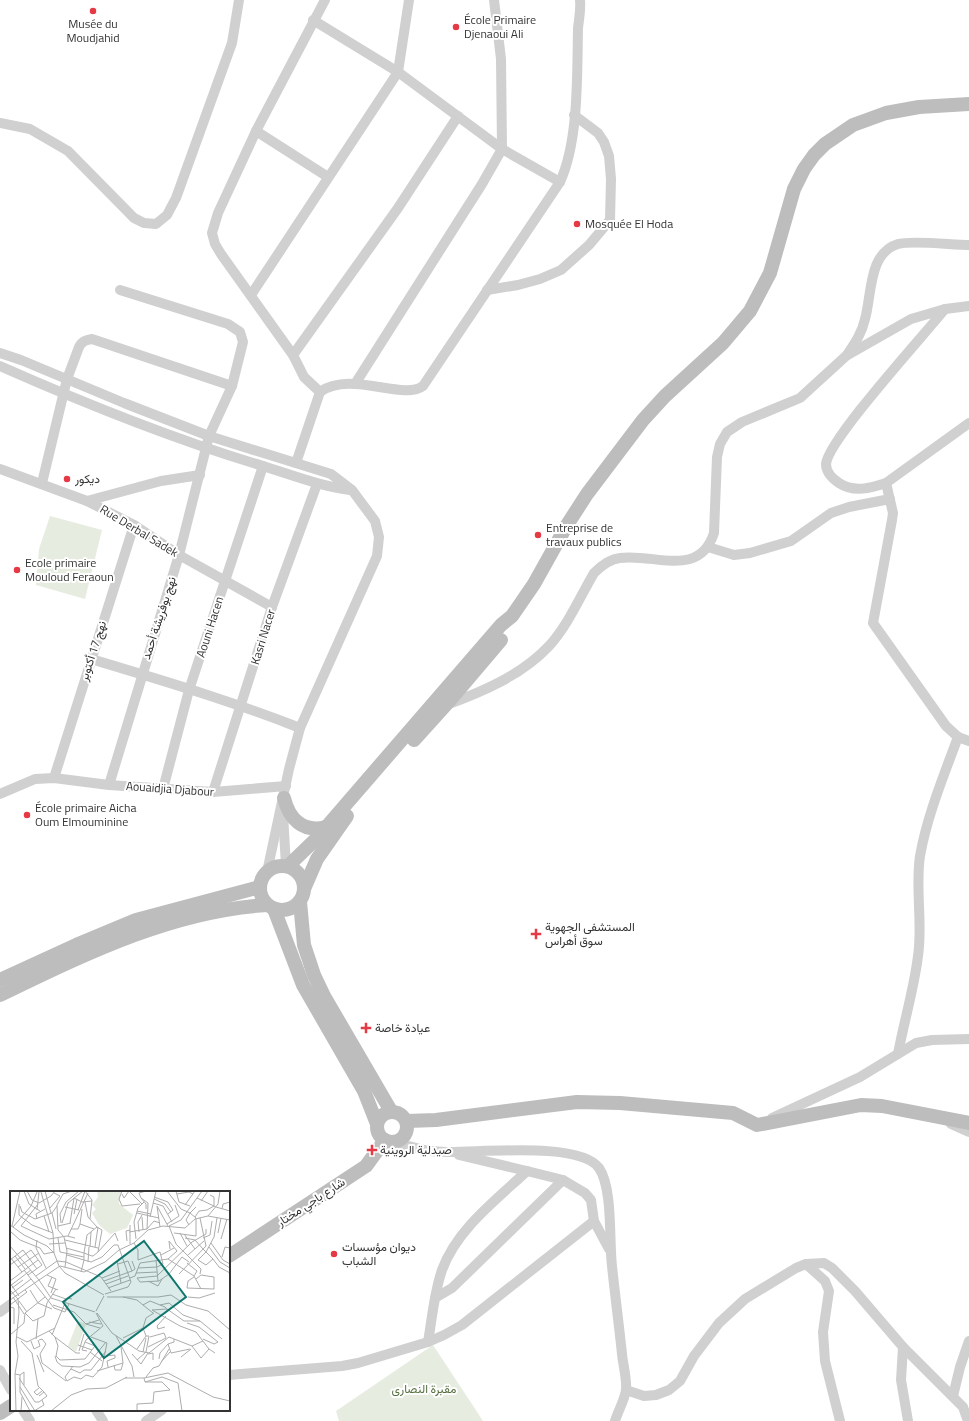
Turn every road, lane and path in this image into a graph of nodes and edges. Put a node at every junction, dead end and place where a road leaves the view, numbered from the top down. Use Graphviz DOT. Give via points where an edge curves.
graph roads {
  1 [pos="238,0"];
  2 [pos="325,0"];
  3 [pos="409,0"];
  4 [pos="494,0"];
  5 [pos="580,0"];
  6 [pos="313,20"];
  7 [pos="398,72"];
  8 [pos="969,104"];
  9 [pos="574,115"];
  10 [pos="458,116"];
  11 [pos="0,123"];
  12 [pos="256,131"];
  13 [pos="502,149"];
  14 [pos="328,177"];
  15 [pos="560,182"];
  16 [pos="969,245"];
  17 [pos="120,290"];
  18 [pos="487,290"];
  19 [pos="251,295"];
  20 [pos="969,306"];
  21 [pos="945,309"];
  22 [pos="0,353"];
  23 [pos="293,355"];
  24 [pos="846,356"];
  25 [pos="0,366"];
  26 [pos="67,380"];
  27 [pos="355,384"];
  28 [pos="232,386"];
  29 [pos="320,392"];
  30 [pos="64,394"];
  31 [pos="969,423"];
  32 [pos="209,436"];
  33 [pos="205,449"];
  34 [pos="296,463"];
  35 [pos="262,466"];
  36 [pos="0,469"];
  37 [pos="200,475"];
  38 [pos="42,483"];
  39 [pos="886,483"];
  40 [pos="317,484"];
  41 [pos="352,490"];
  42 [pos="890,499"];
  43 [pos="87,501"];
  44 [pos="134,525"];
  45 [pos="708,547"];
  46 [pos="179,554"];
  47 [pos="226,581"];
  48 [pos="272,607"];
  49 [pos="91,659"];
  50 [pos="141,674"];
  51 [pos="189,690"];
  52 [pos="442,704"];
  53 [pos="242,705"];
  54 [pos="300,728"];
  55 [pos="958,737"];
  56 [pos="969,741"];
  57 [pos="54,778"];
  58 [pos="109,784"];
  59 [pos="163,789"];
  60 [pos="213,792"];
  61 [pos="0,794"];
  62 [pos="284,796"];
  63 [pos="326,828"];
  64 [pos="287,866"];
  65 [pos="267,872"];
  66 [pos="260,887"];
  67 [pos="302,895"];
  68 [pos="270,907"];
  69 [pos="0,980"];
  70 [pos="0,995"];
  71 [pos="969,1039"];
  72 [pos="898,1054"];
  73 [pos="391,1111"];
  74 [pos="939,1118"];
  75 [pos="407,1121"];
  76 [pos="969,1123"];
  77 [pos="377,1124"];
  78 [pos="757,1125"];
  79 [pos="969,1132"];
  80 [pos="391,1141"];
  81 [pos="446,1152"];
  82 [pos="527,1171"];
  83 [pos="563,1180"];
  84 [pos="594,1221"];
  85 [pos="230,1255"];
  86 [pos="612,1262"];
  87 [pos="806,1264"];
  88 [pos="435,1298"];
  89 [pos="10,1305"];
  90 [pos="0,1312"];
  91 [pos="969,1340"];
  92 [pos="428,1342"];
  93 [pos="903,1347"];
  94 [pos="0,1370"];
  95 [pos="230,1375"];
  96 [pos="10,1388"];
  97 [pos="626,1390"];
  98 [pos="953,1396"];
  99 [pos="10,1407"];
  100 [pos="24,1411"];
  101 [pos="97,1411"];
  102 [pos="161,1411"];
  103 [pos="0,1413"];
  104 [pos="30,1421"];
  105 [pos="103,1421"];
  106 [pos="146,1421"];
  107 [pos="615,1421"];
  108 [pos="840,1421"];
  109 [pos="908,1421"];
  110 [pos="968,1421"];
  1 -- 11 [label="street" via="232,43 176,198 167,215 156,224 144,223 134,218 68,151 30,129"];
  2 -- 6 [label="street"];
  3 -- 7 [label="street"];
  4 -- 13 [label="street" via="501,59"];
  5 -- 9 [label="street"];
  6 -- 7 [label="street"];
  6 -- 12 [label="street"];
  7 -- 10 [label="street"];
  7 -- 14 [label="street"];
  8 -- 52 [label="street" via="919,107 886,113 853,125 825,144 814,155 794,189 770,272 750,311 723,343 665,396 619,451 566,526 496,647"];
  9 -- 15 [label="street" via="566,168"];
  9 -- 18 [label="street" via="598,133 609,156 610,220 589,245 561,270 518,285"];
  10 -- 13 [label="street"];
  10 -- 23 [label="street" via="398,208"];
  12 -- 14 [label="street"];
  12 -- 19 [label="street" via="218,213 212,234 221,254"];
  13 -- 15 [label="street"];
  13 -- 27 [label="street"];
  14 -- 19 [label="street"];
  15 -- 18 [label="street"];
  16 -- 24 [label="street" via="898,244 886,251 874,269 866,318 860,336"];
  17 -- 28 [label="street, نهج بوفريشة أحمد" via="236,329 243,342"];
  18 -- 27 [label="street" via="420,388 410,391"];
  19 -- 23 [label="street"];
  20 -- 21 [label="street"];
  21 -- 24 [label="street" via="911,319"];
  21 -- 39 [label="street" via="848,425 826,462 830,476 840,484 864,489"];
  22 -- 26 [label="street"];
  23 -- 29 [label="street" via="304,377"];
  24 -- 45 [label="street" via="800,398 742,422 727,432 718,450 715,526"];
  25 -- 30 [label="street"];
  26 -- 28 [label="street" via="82,343 92,339"];
  26 -- 30 [label="street"];
  26 -- 32 [label="street"];
  27 -- 29 [label="street" via="329,386"];
  28 -- 32 [label="street, نهج بوفريشة أحمد"];
  29 -- 34 [label="street"];
  30 -- 33 [label="street"];
  30 -- 38 [label="street"];
  31 -- 39 [label="street"];
  32 -- 33 [label="street, نهج بوفريشة أحمد"];
  32 -- 34 [label="street"];
  33 -- 35 [label="street"];
  33 -- 37 [label="street, نهج بوفريشة أحمد"];
  34 -- 41 [label="street" via="331,474"];
  35 -- 40 [label="street"];
  35 -- 47 [label="street, Aouni Hacen"];
  36 -- 38 [label="street, Rue Derbal Sadek"];
  37 -- 43 [label="street" via="161,481"];
  37 -- 46 [label="street, نهج بوفريشة أحمد"];
  38 -- 43 [label="street, Rue Derbal Sadek"];
  39 -- 42 [label="street"];
  40 -- 41 [label="street"];
  40 -- 48 [label="street, Kasri Nacer"];
  41 -- 54 [label="street" via="375,521 379,537 377,556"];
  42 -- 45 [label="street" via="849,506 831,513 791,541 750,553 734,555"];
  42 -- 55 [label="street" via="892,520 873,623 946,726"];
  43 -- 44 [label="street, Rue Derbal Sadek"];
  44 -- 46 [label="street, Rue Derbal Sadek"];
  44 -- 49 [label="street, نهج 17 أكتوبر"];
  45 -- 52 [label="street" via="698,556 684,561 620,558 602,566 594,573 560,630 538,656 493,685"];
  46 -- 47 [label="street, Rue Derbal Sadek"];
  46 -- 50 [label="street, نهج بوفريشة أحمد"];
  47 -- 48 [label="street, Rue Derbal Sadek"];
  47 -- 51 [label="street, Aouni Hacen"];
  48 -- 53 [label="street, Kasri Nacer"];
  49 -- 50 [label="street"];
  49 -- 57 [label="street, نهج 17 أكتوبر"];
  50 -- 51 [label="street"];
  50 -- 58 [label="street, نهج بوفريشة أحمد"];
  51 -- 53 [label="street"];
  51 -- 59 [label="street, Aouni Hacen"];
  52 -- 63 [label="street"];
  52 -- 67 [label="street" via="344,820 316,859"];
  53 -- 54 [label="street"];
  53 -- 60 [label="street, Kasri Nacer"];
  54 -- 62 [label="street"];
  55 -- 56 [label="street"];
  55 -- 72 [label="street" via="936,798 920,856 918,957"];
  57 -- 58 [label="street, Aouaidjia Djabour"];
  57 -- 61 [label="street, Aouaidjia Djabour" via="35,779"];
  58 -- 59 [label="street, Aouaidjia Djabour"];
  59 -- 60 [label="street, Aouaidjia Djabour"];
  60 -- 62 [label="street, Aouaidjia Djabour"];
  62 -- 63 [label="street" via="290,816 296,822 311,829"];
  62 -- 64 [label="street"];
  62 -- 65 [label="street"];
  63 -- 64 [label="street"];
  64 -- 65 [label="street" via="279,866"];
  64 -- 67 [label="street" via="300,875"];
  65 -- 66 [label="street" via="261,880"];
  66 -- 68 [label="street" via="260,894"];
  66 -- 69 [label="street" via="136,920"];
  67 -- 68 [label="street" via="290,909"];
  67 -- 73 [label="street" via="304,945 312,970 324,996"];
  68 -- 70 [label="street" via="211,911 172,921 110,944"];
  68 -- 77 [label="street" via="303,985 364,1091"];
  71 -- 72 [label="street" via="916,1043"];
  72 -- 78 [label="street" via="860,1076"];
  73 -- 75 [label="street" via="400,1114"];
  73 -- 77 [label="street" via="382,1116"];
  74 -- 76 [label="street"];
  74 -- 78 [label="street" via="882,1106 861,1105"];
  74 -- 79 [label="street"];
  75 -- 78 [label="street" via="436,1120 577,1102 733,1113"];
  75 -- 80 [label="street" via="405,1136"];
  77 -- 80 [label="street" via="379,1134"];
  80 -- 81 [label="street" via="410,1147"];
  80 -- 85 [label="street, شارع باجي مختار" via="356,1174"];
  81 -- 82 [label="street"];
  81 -- 86 [label="street" via="542,1151 571,1154 594,1162 600,1168 606,1188"];
  82 -- 83 [label="street"];
  82 -- 88 [label="street" via="478,1217 452,1250 442,1270"];
  83 -- 84 [label="street" via="585,1193 591,1200"];
  83 -- 88 [label="street" via="452,1288"];
  84 -- 86 [label="street" via="609,1248"];
  84 -- 92 [label="street" via="462,1325"];
  86 -- 97 [label="street"];
  87 -- 93 [label="street" via="824,1263 832,1268"];
  87 -- 97 [label="street" via="784,1274 745,1299 719,1323 694,1356 680,1382 669,1390 644,1396"];
  87 -- 108 [label="street" via="825,1281 829,1291 823,1332 824,1346"];
  88 -- 92 [label="street"];
  89 -- 90 [label="street"];
  91 -- 98 [label="street"];
  92 -- 95 [label="street" via="342,1366"];
  93 -- 98 [label="street"];
  93 -- 109 [label="street" via="901,1380"];
  94 -- 96 [label="street"];
  97 -- 107 [label="street"];
  98 -- 110 [label="street" via="963,1407"];
  99 -- 103 [label="street"];
  100 -- 104 [label="street"];
  101 -- 105 [label="street"];
  102 -- 106 [label="street"];
}
